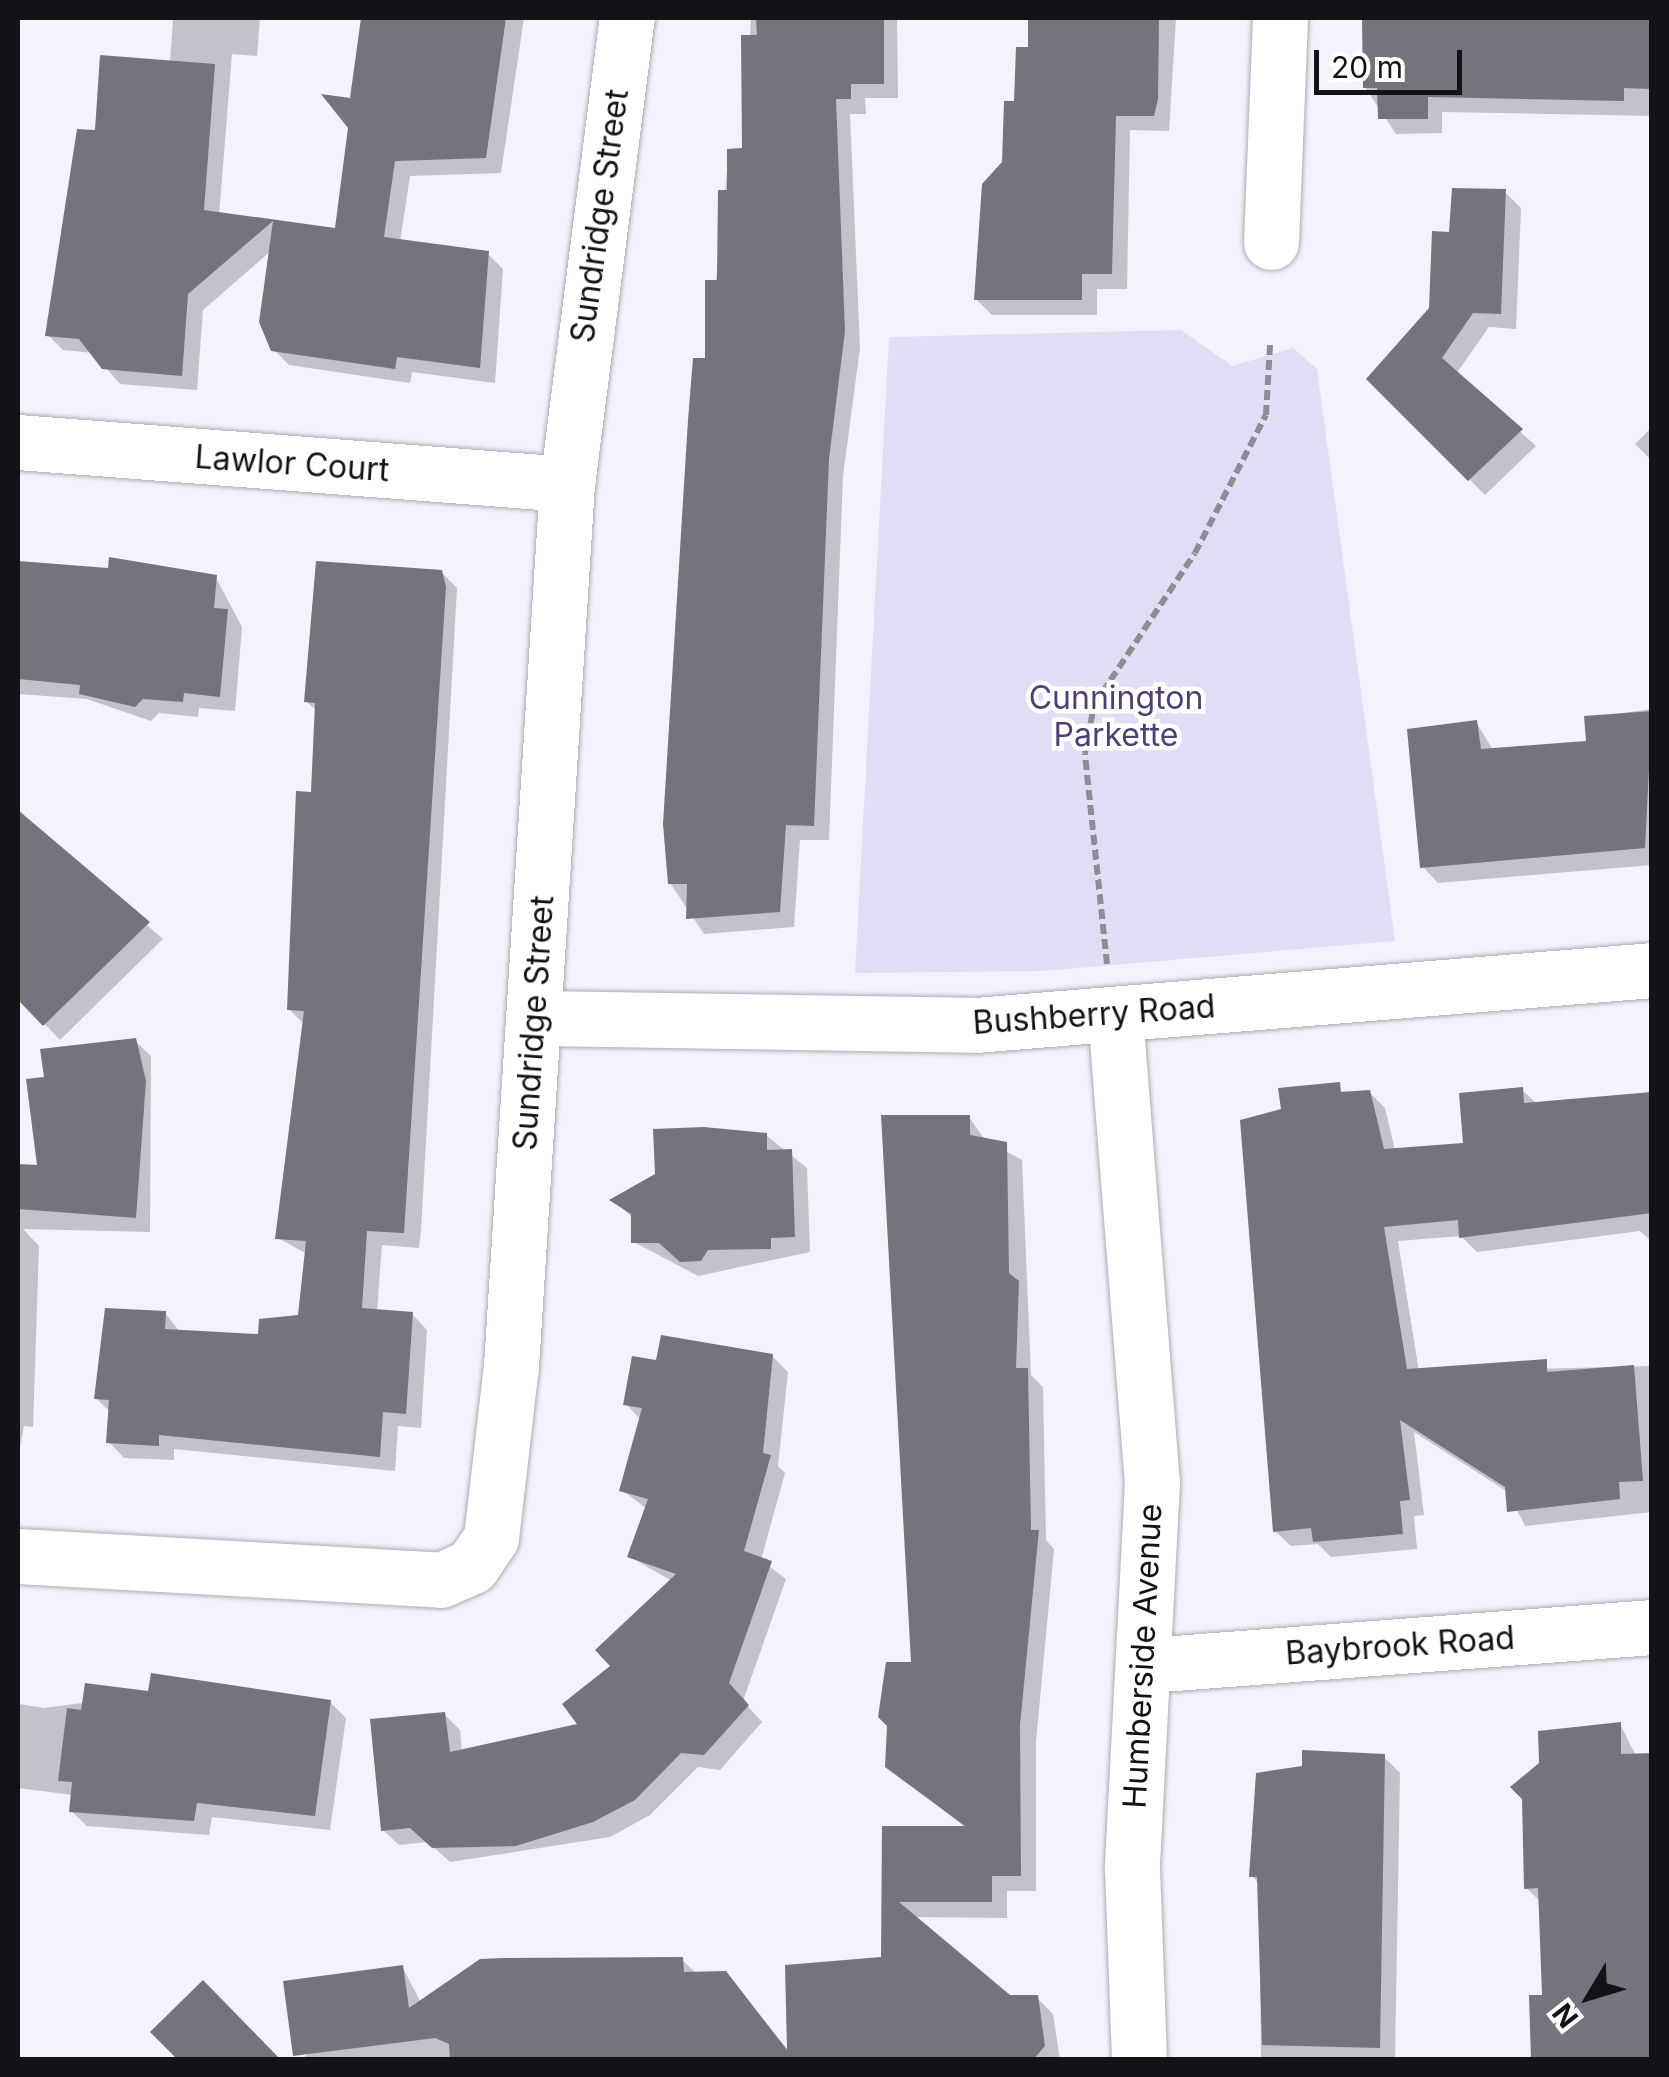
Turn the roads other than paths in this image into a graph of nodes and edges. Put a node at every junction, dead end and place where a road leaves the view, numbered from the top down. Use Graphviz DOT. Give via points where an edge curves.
graph roads {
  1 [pos="628,18"];
  2 [pos="1280,18"];
  3 [pos="1272,242"];
  4 [pos="18,442"];
  5 [pos="568,484"];
  6 [pos="1652,970"];
  7 [pos="1111,992"];
  8 [pos="535,1018"];
  9 [pos="18,1556"];
  10 [pos="1652,1627"];
  11 [pos="1148,1665"];
  12 [pos="1139,2060"];
  1 -- 5 [label="street, Sundridge Street"];
  2 -- 3 [label="street"];
  4 -- 5 [label="street, Lawlor Court"];
  5 -- 8 [label="street, Sundridge Street"];
  6 -- 7 [label="street, Bushberry Road"];
  7 -- 8 [label="street, Bushberry Road" via="975,1025"];
  7 -- 11 [label="street, Humberside Avenue" via="1152,1482"];
  8 -- 9 [label="street, Sundridge Street" via="499,1511 472,1566 441,1580 395,1580"];
  10 -- 11 [label="street, Baybrook Road"];
  11 -- 12 [label="street, Humberside Avenue" via="1132,1868"];
}
